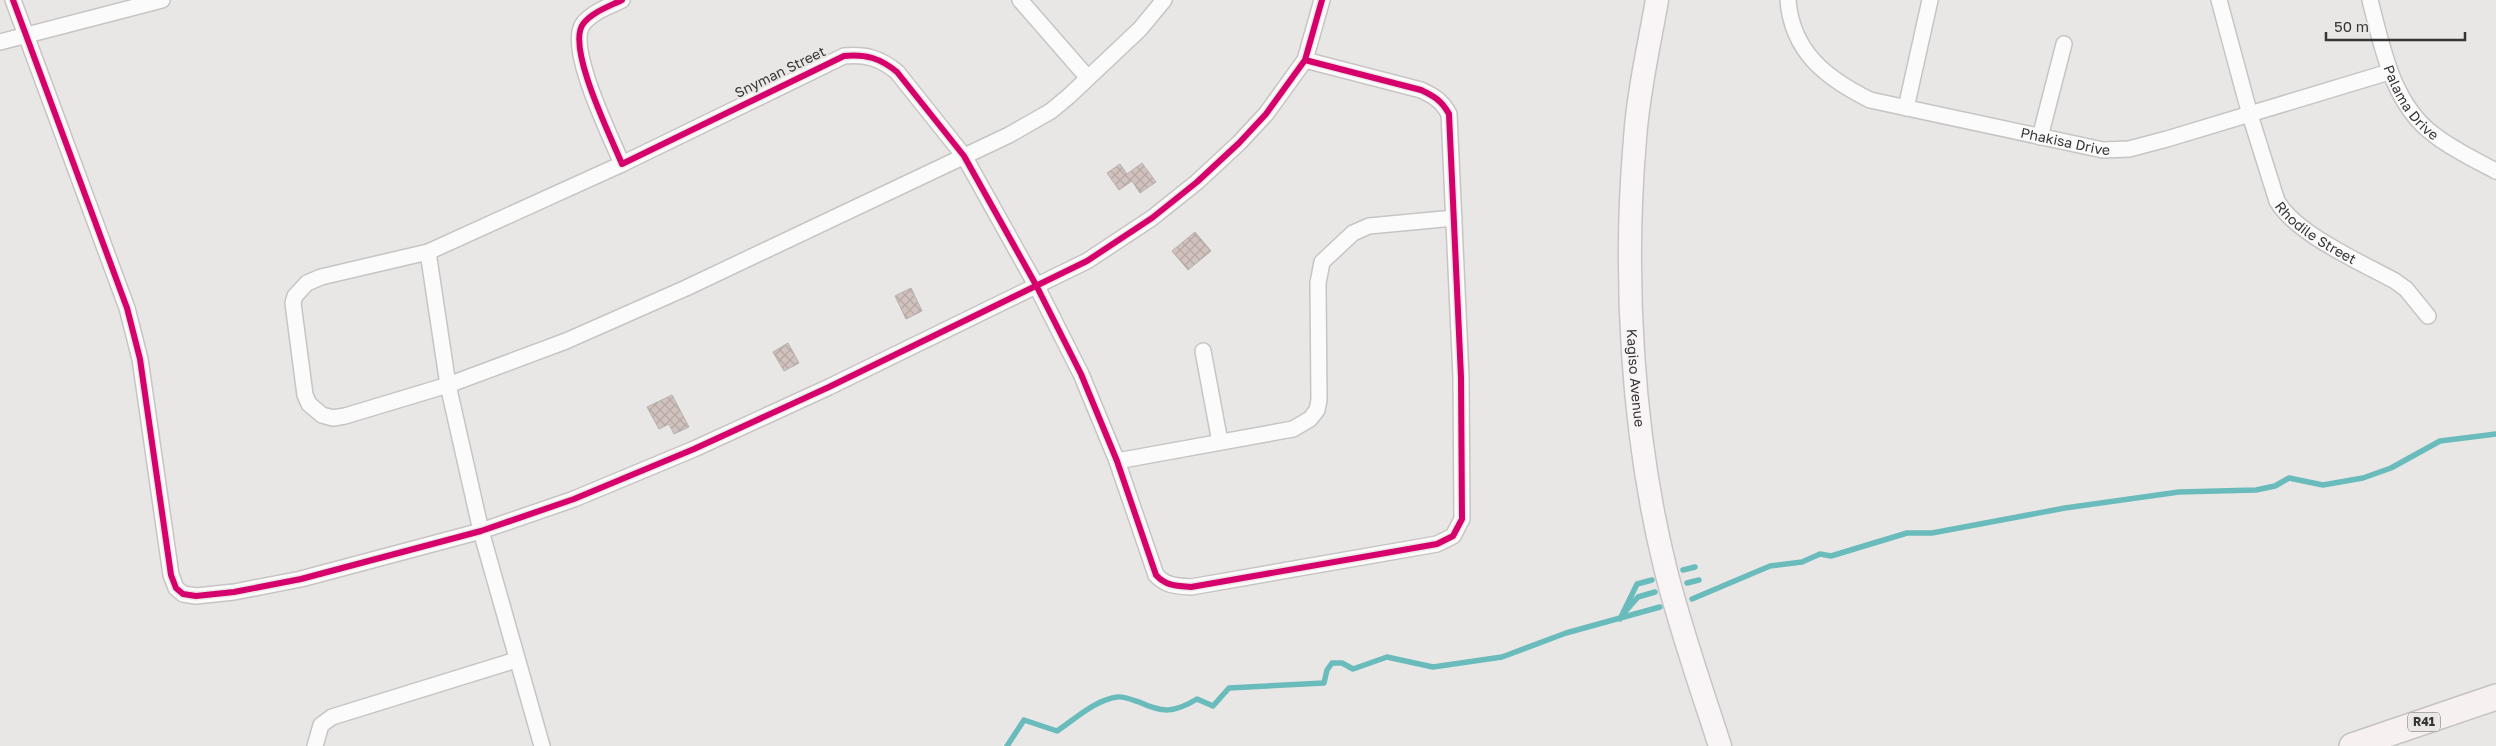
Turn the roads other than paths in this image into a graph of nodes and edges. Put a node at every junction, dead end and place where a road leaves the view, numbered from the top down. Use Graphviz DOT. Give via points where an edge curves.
graph roads {
  1 [pos="13,0"];
  2 [pos="162,0"];
  3 [pos="622,0"];
  4 [pos="1020,0"];
  5 [pos="1164,0"];
  6 [pos="1322,0"];
  7 [pos="1656,0"];
  8 [pos="1788,0"];
  9 [pos="1930,0"];
  10 [pos="2219,0"];
  11 [pos="2370,0"];
  12 [pos="26,36"];
  13 [pos="0,42"];
  14 [pos="2064,44"];
  15 [pos="1305,60"];
  16 [pos="2389,72"];
  17 [pos="1088,78"];
  18 [pos="1906,108"];
  19 [pos="2250,115"];
  20 [pos="2040,137"];
  21 [pos="964,156"];
  22 [pos="622,164"];
  23 [pos="2495,169"];
  24 [pos="1454,218"];
  25 [pos="428,252"];
  26 [pos="1036,285"];
  27 [pos="2428,316"];
  28 [pos="1203,351"];
  29 [pos="448,385"];
  30 [pos="1220,442"];
  31 [pos="1117,461"];
  32 [pos="481,531"];
  33 [pos="516,660"];
  34 [pos="2496,697"];
  35 [pos="315,746"];
  36 [pos="542,746"];
  37 [pos="1720,746"];
  38 [pos="2352,746"];
  1 -- 12 [label="street"];
  2 -- 12 [label="street"];
  3 -- 22 [label="street" via="584,23 578,39 581,62"];
  4 -- 17 [label="street"];
  5 -- 17 [label="street, Snyman Street" via="1140,29"];
  6 -- 15 [label="street"];
  7 -- 37 [label="street, Kagiso Avenue" via="1635,138 1630,253 1634,364 1647,470 1665,567"];
  8 -- 18 [label="street, Phakisa Drive" via="1801,45 1820,68 1844,87 1870,100"];
  9 -- 18 [label="street"];
  10 -- 19 [label="street, Rhodile Street"];
  11 -- 16 [label="street, Palama Drive"];
  12 -- 13 [label="street"];
  12 -- 32 [label="street" via="127,308 140,359 166,552 176,588 183,594 196,596 234,592 301,579"];
  14 -- 20 [label="street"];
  15 -- 24 [label="street, Snyman Street" via="1421,90 1435,96 1444,105 1451,127"];
  15 -- 26 [label="street" via="1266,114 1196,182 1122,240"];
  16 -- 19 [label="street, Phakisa Drive"];
  16 -- 23 [label="street, Palama Drive" via="2402,97 2432,133"];
  17 -- 21 [label="street, Snyman Street" via="1051,111"];
  18 -- 20 [label="street, Phakisa Drive"];
  19 -- 20 [label="street, Phakisa Drive" via="2129,149 2103,150"];
  19 -- 27 [label="street, Rhodile Street" via="2282,210 2302,228 2401,285"];
  21 -- 22 [label="street, Snyman Street" via="897,72 884,61 860,54 833,60"];
  21 -- 26 [label="street, Snyman Street"];
  21 -- 29 [label="street, Snyman Street" via="686,288 566,341"];
  22 -- 25 [label="street, Snyman Street"];
  24 -- 30 [label="street" via="1369,226 1353,233 1335,248 1322,262 1318,283 1320,387 1317,410 1310,419 1293,429"];
  24 -- 31 [label="street, Snyman Street" via="1463,508 1462,519 1453,536 1437,544 1191,587 1176,586 1164,583 1156,575"];
  25 -- 29 [label="street"];
  25 -- 29 [label="street, Snyman Street" via="321,277 300,289 293,303 305,395 315,411 333,418"];
  26 -- 31 [label="street, Snyman Street" via="1081,374"];
  26 -- 32 [label="street" via="694,449 574,499"];
  28 -- 30 [label="street"];
  29 -- 32 [label="street"];
  30 -- 31 [label="street"];
  32 -- 33 [label="street"];
  33 -- 35 [label="street" via="332,717 321,724"];
  33 -- 36 [label="street"];
  34 -- 38 [label="main road, R41"];
}
